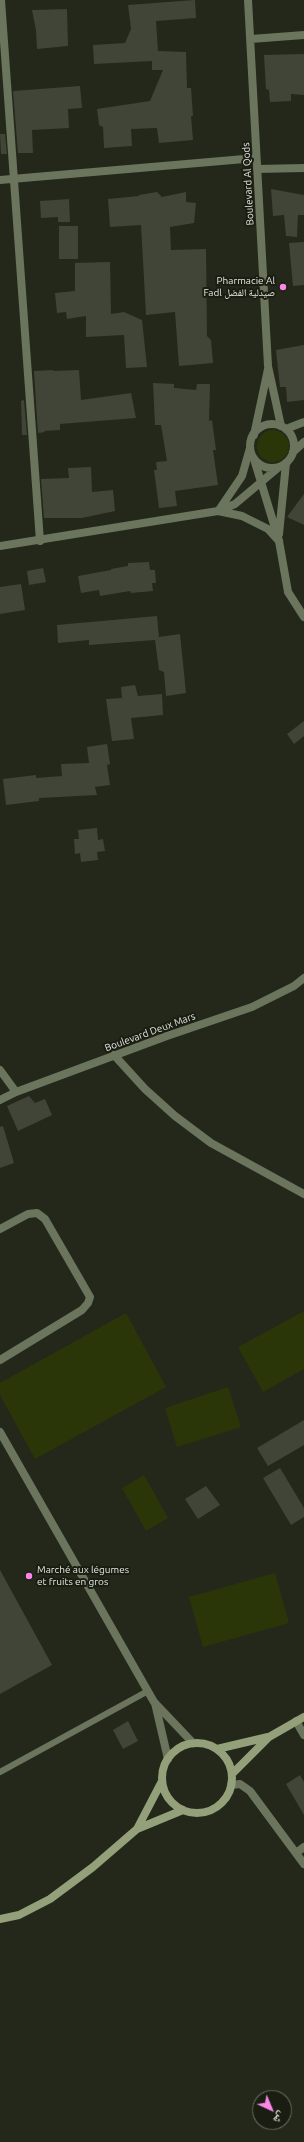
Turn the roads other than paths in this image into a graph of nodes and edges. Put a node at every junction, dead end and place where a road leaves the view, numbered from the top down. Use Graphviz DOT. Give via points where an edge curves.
graph roads {
  1 [pos="1,0"];
  2 [pos="248,0"];
  3 [pos="304,34"];
  4 [pos="251,39"];
  5 [pos="256,158"];
  6 [pos="304,168"];
  7 [pos="257,169"];
  8 [pos="14,179"];
  9 [pos="0,180"];
  10 [pos="268,366"];
  11 [pos="304,422"];
  12 [pos="283,428"];
  13 [pos="254,435"];
  14 [pos="304,442"];
  15 [pos="250,447"];
  16 [pos="293,452"];
  17 [pos="254,459"];
  18 [pos="286,463"];
  19 [pos="279,467"];
  20 [pos="262,482"];
  21 [pos="218,511"];
  22 [pos="40,541"];
  23 [pos="279,541"];
  24 [pos="0,546"];
  25 [pos="304,618"];
  26 [pos="304,978"];
  27 [pos="114,1055"];
  28 [pos="0,1070"];
  29 [pos="16,1092"];
  30 [pos="0,1100"];
  31 [pos="304,1194"];
  32 [pos="0,1229"];
  33 [pos="0,1360"];
  34 [pos="0,1432"];
  35 [pos="3,1446"];
  36 [pos="148,1691"];
  37 [pos="154,1702"];
  38 [pos="304,1717"];
  39 [pos="296,1721"];
  40 [pos="304,1734"];
  41 [pos="269,1737"];
  42 [pos="193,1743"];
  43 [pos="217,1748"];
  44 [pos="168,1759"];
  45 [pos="0,1772"];
  46 [pos="232,1774"];
  47 [pos="162,1781"];
  48 [pos="231,1785"];
  49 [pos="183,1810"];
  50 [pos="137,1829"];
  51 [pos="304,1848"];
  52 [pos="296,1852"];
  53 [pos="304,1864"];
  54 [pos="0,1919"];
  1 -- 8 [label="street"];
  2 -- 4 [label="street, Boulevard Al Qods"];
  3 -- 4 [label="street"];
  4 -- 5 [label="street, Boulevard Al Qods"];
  5 -- 7 [label="street, Boulevard Al Qods"];
  5 -- 8 [label="street"];
  6 -- 7 [label="street"];
  7 -- 10 [label="street, Boulevard Al Qods"];
  8 -- 9 [label="street"];
  8 -- 22 [label="street"];
  10 -- 12 [label="street"];
  10 -- 13 [label="street"];
  11 -- 12 [label="street"];
  12 -- 13 [label="street" via="268,425"];
  12 -- 16 [label="street" via="293,439"];
  13 -- 15 [label="street"];
  14 -- 16 [label="street"];
  15 -- 17 [label="street"];
  15 -- 21 [label="street" via="242,476"];
  16 -- 18 [label="street"];
  17 -- 19 [label="street" via="263,466"];
  17 -- 20 [label="street"];
  18 -- 19 [label="street"];
  18 -- 23 [label="street"];
  19 -- 20 [label="street"];
  20 -- 21 [label="street" via="236,504"];
  20 -- 23 [label="street"];
  21 -- 22 [label="street"];
  21 -- 23 [label="street" via="242,516 268,529"];
  22 -- 24 [label="street"];
  23 -- 25 [label="street" via="288,592"];
  26 -- 27 [label="street, Boulevard Deux Mars" via="294,986 252,1007"];
  27 -- 29 [label="street, Boulevard Deux Mars"];
  27 -- 31 [label="street" via="145,1089 211,1143"];
  28 -- 29 [label="street"];
  29 -- 30 [label="street, Boulevard Deux Mars"];
  32 -- 33 [label="street" via="28,1214 37,1214 45,1219 90,1297 82,1310"];
  34 -- 35 [label="street"];
  35 -- 36 [label="street"];
  36 -- 37 [label="street"];
  36 -- 45 [label="lane"];
  37 -- 42 [label="street"];
  37 -- 44 [label="street"];
  38 -- 39 [label="main road"];
  39 -- 40 [label="street"];
  39 -- 41 [label="main road"];
  41 -- 43 [label="main road"];
  41 -- 46 [label="main road"];
  42 -- 43 [label="main road"];
  42 -- 44 [label="main road" via="179,1748"];
  43 -- 46 [label="main road" via="230,1765"];
  44 -- 47 [label="main road" via="162,1773"];
  46 -- 48 [label="main road"];
  47 -- 49 [label="main road" via="165,1793 173,1804"];
  47 -- 50 [label="main road"];
  48 -- 49 [label="main road" via="222,1803 213,1809 193,1813"];
  48 -- 52 [label="street" via="240,1784 250,1791"];
  49 -- 50 [label="main road"];
  50 -- 54 [label="main road" via="93,1867 50,1899 19,1915"];
  51 -- 52 [label="street"];
  52 -- 53 [label="street"];
}
